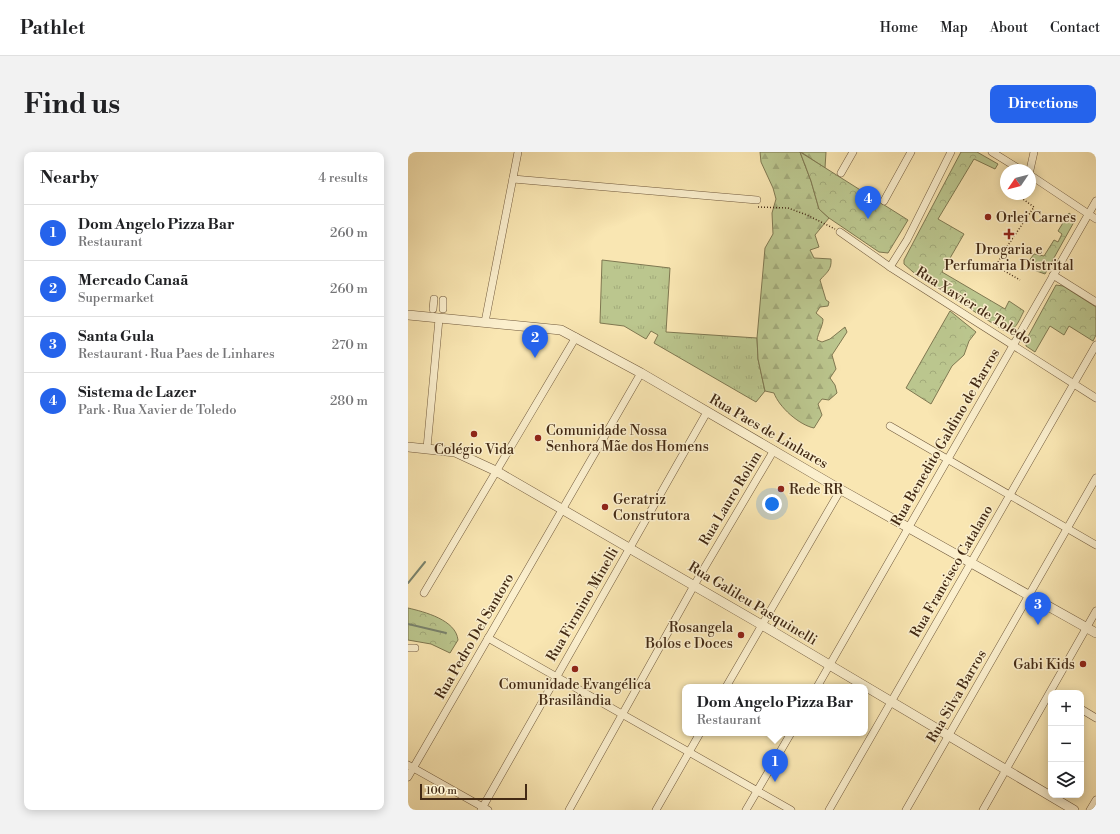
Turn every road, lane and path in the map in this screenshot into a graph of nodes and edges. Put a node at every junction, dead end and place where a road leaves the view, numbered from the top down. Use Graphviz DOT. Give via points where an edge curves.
graph roads {
  1 [pos="518,152"];
  2 [pos="853,152"];
  3 [pos="911,152"];
  4 [pos="951,152"];
  5 [pos="992,152"];
  6 [pos="1034,152"];
  7 [pos="1011,164"];
  8 [pos="1031,164"];
  9 [pos="841,173"];
  10 [pos="513,179"];
  11 [pos="1036,180"];
  12 [pos="745,198"];
  13 [pos="757,200"];
  14 [pos="1024,200"];
  15 [pos="884,201"];
  16 [pos="1096,201"];
  17 [pos="1089,214"];
  18 [pos="1096,219"];
  19 [pos="840,232"];
  20 [pos="890,267"];
  21 [pos="1053,276"];
  22 [pos="1020,280"];
  23 [pos="434,299"];
  24 [pos="443,300"];
  25 [pos="1096,302"];
  26 [pos="433,309"];
  27 [pos="443,309"];
  28 [pos="408,315"];
  29 [pos="439,319"];
  30 [pos="485,322"];
  31 [pos="576,337"];
  32 [pos="1014,345"];
  33 [pos="1096,345"];
  34 [pos="641,374"];
  35 [pos="1074,384"];
  36 [pos="1096,398"];
  37 [pos="707,412"];
  38 [pos="890,426"];
  39 [pos="408,447"];
  40 [pos="427,448"];
  41 [pos="774,450"];
  42 [pos="948,459"];
  43 [pos="496,471"];
  44 [pos="1096,478"];
  45 [pos="841,489"];
  46 [pos="1010,495"];
  47 [pos="562,508"];
  48 [pos="908,528"];
  49 [pos="1067,528"];
  50 [pos="1096,545"];
  51 [pos="630,547"];
  52 [pos="972,563"];
  53 [pos="694,585"];
  54 [pos="424,593"];
  55 [pos="1029,595"];
  56 [pos="1096,611"];
  57 [pos="762,625"];
  58 [pos="1086,628"];
  59 [pos="1096,633"];
  60 [pos="488,638"];
  61 [pos="830,665"];
  62 [pos="556,677"];
  63 [pos="728,684"];
  64 [pos="819,684"];
  65 [pos="861,684"];
  66 [pos="868,688"];
  67 [pos="1054,690"];
  68 [pos="1048,700"];
  69 [pos="890,702"];
  70 [pos="1084,711"];
  71 [pos="621,714"];
  72 [pos="1096,718"];
  73 [pos="949,735"];
  74 [pos="698,736"];
  75 [pos="789,736"];
  76 [pos="688,753"];
  77 [pos="410,767"];
  78 [pos="1006,770"];
  79 [pos="408,776"];
  80 [pos="757,792"];
  81 [pos="1096,800"];
  82 [pos="484,809"];
  83 [pos="569,810"];
  84 [pos="656,810"];
  85 [pos="746,810"];
  86 [pos="791,810"];
  87 [pos="829,810"];
  88 [pos="906,810"];
  89 [pos="982,810"];
  90 [pos="1074,810"];
  91 [pos="1090,810"];
  1 -- 10 [label="street" via="512,165"];
  2 -- 9 [label="street"];
  3 -- 15 [label="street"];
  4 -- 20 [label="street" via="907,240"];
  5 -- 7 [label="street"];
  6 -- 8 [label="street"];
  10 -- 12 [label="street"];
  10 -- 30 [label="street" via="501,218"];
  11 -- 17 [label="street"];
  12 -- 13 [label="street"];
  12 -- 19 [label="path" via="762,209 778,206 788,208"];
  14 -- 22 [label="path" via="1034,207 996,266"];
  16 -- 17 [label="street, Rua Benedito Galdino de Barros"];
  17 -- 18 [label="street"];
  17 -- 21 [label="street, Rua Benedito Galdino de Barros"];
  19 -- 20 [label="street, Rua Xavier de Toledo"];
  20 -- 32 [label="street, Rua Xavier de Toledo"];
  21 -- 25 [label="street"];
  21 -- 32 [label="street, Rua Benedito Galdino de Barros"];
  23 -- 26 [label="street"];
  24 -- 27 [label="street"];
  28 -- 29 [label="street, Rua Paes de Linhares"];
  29 -- 30 [label="street, Rua Paes de Linhares"];
  29 -- 40 [label="street"];
  30 -- 31 [label="street, Rua Paes de Linhares" via="561,330"];
  31 -- 34 [label="street, Rua Paes de Linhares"];
  31 -- 43 [label="street"];
  32 -- 35 [label="street, Rua Xavier de Toledo"];
  32 -- 42 [label="street, Rua Benedito Galdino de Barros"];
  33 -- 35 [label="street, Rua Francisco Catalano"];
  34 -- 37 [label="street, Rua Paes de Linhares"];
  34 -- 47 [label="street"];
  35 -- 36 [label="street, Rua Xavier de Toledo"];
  35 -- 46 [label="street, Rua Francisco Catalano"];
  37 -- 41 [label="street, Rua Paes de Linhares"];
  37 -- 51 [label="street, Rua Firmino Minelli"];
  38 -- 42 [label="street"];
  39 -- 40 [label="street, Rua Galileu Pasquinelli"];
  40 -- 43 [label="street, Rua Galileu Pasquinelli" via="455,452"];
  41 -- 45 [label="street, Rua Paes de Linhares"];
  41 -- 53 [label="street, Rua Lauro Rolim"];
  42 -- 46 [label="street"];
  42 -- 48 [label="street, Rua Benedito Galdino de Barros"];
  43 -- 47 [label="street, Rua Galileu Pasquinelli"];
  43 -- 54 [label="street"];
  44 -- 49 [label="street, Rua Silva Barros"];
  45 -- 48 [label="street, Rua Paes de Linhares"];
  45 -- 57 [label="street"];
  46 -- 49 [label="street"];
  46 -- 52 [label="street, Rua Francisco Catalano"];
  47 -- 51 [label="street, Rua Galileu Pasquinelli"];
  47 -- 60 [label="street, Rua Pedro Del Santoro"];
  48 -- 52 [label="street, Rua Paes de Linhares"];
  48 -- 61 [label="street, Rua Benedito Galdino de Barros"];
  49 -- 50 [label="street"];
  49 -- 55 [label="street, Rua Silva Barros"];
  51 -- 53 [label="street, Rua Galileu Pasquinelli"];
  51 -- 62 [label="street, Rua Firmino Minelli"];
  52 -- 55 [label="street, Rua Paes de Linhares"];
  52 -- 69 [label="street, Rua Francisco Catalano"];
  53 -- 57 [label="street, Rua Galileu Pasquinelli"];
  53 -- 71 [label="street, Rua Lauro Rolim"];
  55 -- 58 [label="street, Rua Paes de Linhares"];
  55 -- 73 [label="street, Rua Silva Barros"];
  56 -- 58 [label="street"];
  57 -- 61 [label="street, Rua Galileu Pasquinelli"];
  57 -- 63 [label="street"];
  58 -- 59 [label="street, Rua Paes de Linhares"];
  58 -- 67 [label="street"];
  60 -- 62 [label="street"];
  60 -- 77 [label="street, Rua Pedro Del Santoro"];
  61 -- 64 [label="street, Rua Benedito Galdino de Barros"];
  61 -- 65 [label="street, Rua Galileu Pasquinelli"];
  62 -- 71 [label="street"];
  62 -- 82 [label="street, Rua Firmino Minelli"];
  66 -- 69 [label="street, Rua Galileu Pasquinelli"];
  68 -- 78 [label="street"];
  69 -- 73 [label="street, Rua Galileu Pasquinelli"];
  69 -- 87 [label="street, Rua Francisco Catalano"];
  70 -- 72 [label="street"];
  71 -- 76 [label="street"];
  71 -- 83 [label="street, Rua Lauro Rolim"];
  73 -- 78 [label="street, Rua Galileu Pasquinelli"];
  73 -- 88 [label="street, Rua Silva Barros"];
  74 -- 76 [label="street"];
  75 -- 80 [label="street"];
  76 -- 80 [label="street"];
  76 -- 84 [label="street"];
  77 -- 79 [label="street, Rua Pedro Del Santoro"];
  77 -- 82 [label="street"];
  78 -- 89 [label="street"];
  78 -- 90 [label="street, Rua Galileu Pasquinelli"];
  80 -- 85 [label="street"];
  80 -- 86 [label="street"];
  81 -- 91 [label="street"];
}
